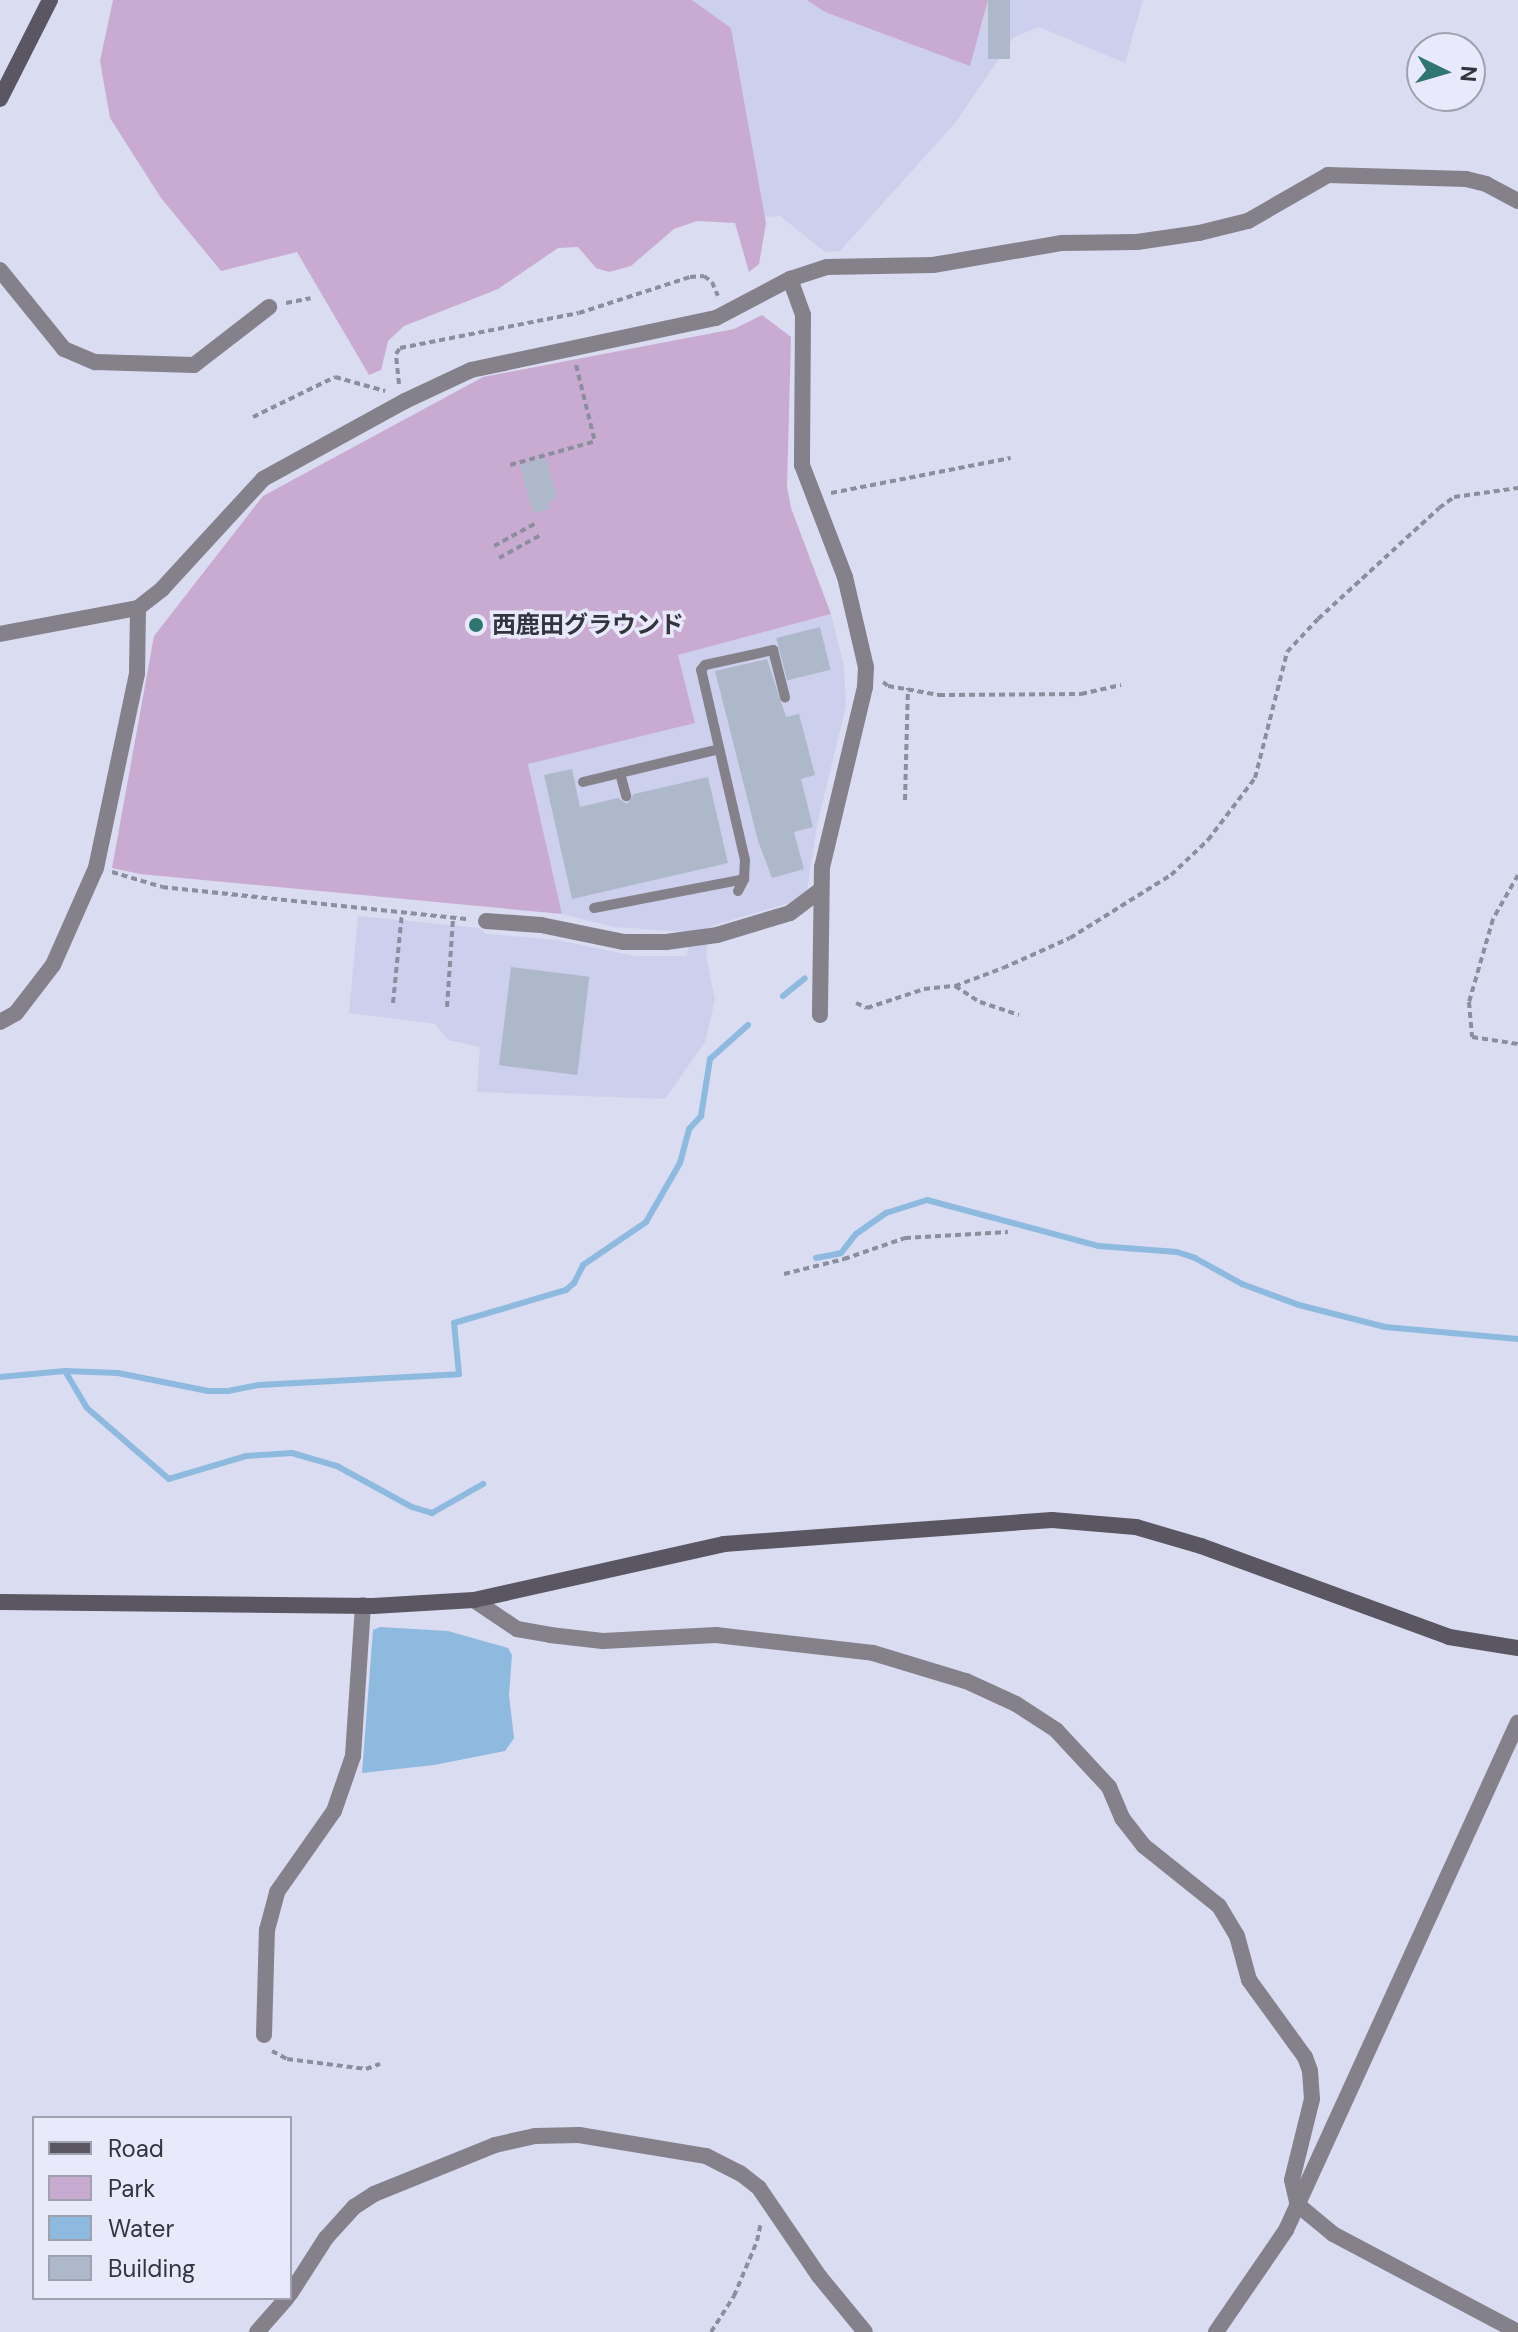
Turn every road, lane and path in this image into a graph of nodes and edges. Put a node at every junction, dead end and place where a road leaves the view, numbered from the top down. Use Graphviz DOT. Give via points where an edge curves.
graph roads {
  1 [pos="50,0"];
  2 [pos="0,99"];
  3 [pos="1518,201"];
  4 [pos="0,270"];
  5 [pos="790,279"];
  6 [pos="311,298"];
  7 [pos="269,307"];
  8 [pos="727,313"];
  9 [pos="576,363"];
  10 [pos="402,396"];
  11 [pos="253,417"];
  12 [pos="1011,458"];
  13 [pos="510,465"];
  14 [pos="1518,488"];
  15 [pos="813,497"];
  16 [pos="536,523"];
  17 [pos="539,536"];
  18 [pos="494,546"];
  19 [pos="499,558"];
  20 [pos="138,608"];
  21 [pos="0,634"];
  22 [pos="866,667"];
  23 [pos="1121,685"];
  24 [pos="908,688"];
  25 [pos="785,697"];
  26 [pos="719,749"];
  27 [pos="620,773"];
  28 [pos="583,782"];
  29 [pos="626,796"];
  30 [pos="905,800"];
  31 [pos="96,868"];
  32 [pos="1518,875"];
  33 [pos="744,879"];
  34 [pos="820,890"];
  35 [pos="738,891"];
  36 [pos="594,908"];
  37 [pos="402,913"];
  38 [pos="453,918"];
  39 [pos="486,921"];
  40 [pos="955,986"];
  41 [pos="393,1003"];
  42 [pos="856,1003"];
  43 [pos="447,1007"];
  44 [pos="820,1015"];
  45 [pos="1019,1015"];
  46 [pos="0,1022"];
  47 [pos="1518,1044"];
  48 [pos="1008,1232"];
  49 [pos="784,1274"];
  50 [pos="474,1600"];
  51 [pos="0,1602"];
  52 [pos="363,1605"];
  53 [pos="1518,1648"];
  54 [pos="1518,1722"];
  55 [pos="264,2035"];
  56 [pos="380,2064"];
  57 [pos="1298,2205"];
  58 [pos="772,2208"];
  59 [pos="292,2291"];
  60 [pos="285,2300"];
  61 [pos="257,2332"];
  62 [pos="711,2332"];
  63 [pos="865,2332"];
  64 [pos="1216,2332"];
  65 [pos="1518,2332"];
  1 -- 2 [label="street"];
  3 -- 5 [label="street" via="1466,179 1328,175 1248,221 1199,233 1137,242 1062,243 933,265 827,267"];
  4 -- 7 [label="street" via="64,349 95,362 194,365"];
  5 -- 8 [label="street"];
  5 -- 15 [label="street" via="803,315 802,465"];
  6 -- 7 [label="path"];
  8 -- 10 [label="street" via="471,370"];
  8 -- 10 [label="path" via="712,282 704,276 690,277 579,313 400,348 396,360"];
  9 -- 13 [label="path" via="596,442"];
  10 -- 11 [label="path" via="335,377"];
  10 -- 20 [label="street" via="263,479 162,589"];
  12 -- 15 [label="path"];
  14 -- 40 [label="path" via="1454,497 1287,652 1255,778 1208,840 1171,875 1070,938"];
  15 -- 22 [label="street" via="845,577"];
  16 -- 18 [label="path"];
  17 -- 19 [label="path"];
  20 -- 21 [label="street"];
  20 -- 31 [label="street" via="137,673"];
  22 -- 24 [label="path" via="888,686"];
  22 -- 34 [label="street" via="826,840"];
  23 -- 24 [label="path" via="1081,694 1015,696 939,695"];
  24 -- 30 [label="path"];
  25 -- 26 [label="lane" via="773,650 705,665 701,670"];
  26 -- 27 [label="lane"];
  26 -- 33 [label="lane" via="745,860"];
  27 -- 28 [label="lane"];
  27 -- 29 [label="lane"];
  31 -- 37 [label="path" via="162,887"];
  31 -- 46 [label="street" via="53,965 16,1013"];
  32 -- 47 [label="path" via="1493,919 1469,1002 1472,1037"];
  33 -- 35 [label="lane"];
  33 -- 36 [label="lane"];
  34 -- 39 [label="street" via="790,913 717,935 666,942 624,942 541,925"];
  34 -- 44 [label="street"];
  37 -- 38 [label="path"];
  37 -- 41 [label="path"];
  38 -- 39 [label="path"];
  38 -- 43 [label="path"];
  40 -- 42 [label="path" via="924,989 867,1008"];
  40 -- 45 [label="path" via="980,1002"];
  48 -- 49 [label="path" via="905,1238"];
  50 -- 52 [label="street"];
  50 -- 53 [label="street" via="724,1544 1052,1520 1136,1527 1449,1637"];
  50 -- 57 [label="street" via="517,1629 550,1635 603,1641 716,1635 873,1653 966,1681 1056,1730 1109,1787 1122,1818 1144,1846 1219,1906 1237,1936 1249,1980 1305,2057 1312,2099 1292,2180"];
  51 -- 52 [label="street"];
  52 -- 55 [label="street" via="353,1756 334,1811 277,1892 267,1930"];
  54 -- 57 [label="street"];
  55 -- 56 [label="path" via="267,2046 287,2059 366,2069"];
  57 -- 64 [label="street"];
  57 -- 65 [label="street" via="1333,2234"];
  58 -- 59 [label="street" via="740,2173 706,2156 579,2135 525,2137 464,2157 354,2207 326,2238"];
  58 -- 62 [label="path" via="761,2219 734,2296"];
  58 -- 63 [label="street"];
  60 -- 61 [label="street"];
}
